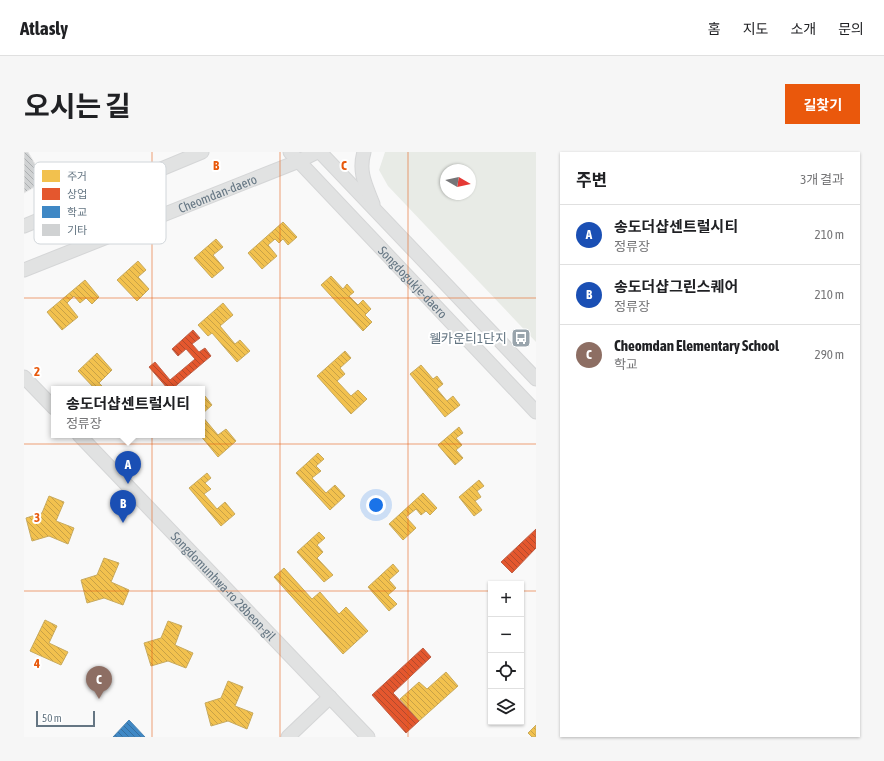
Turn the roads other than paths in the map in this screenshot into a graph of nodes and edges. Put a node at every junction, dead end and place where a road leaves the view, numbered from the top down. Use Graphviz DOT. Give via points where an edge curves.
graph roads {
  1 [pos="201,152"];
  2 [pos="317,152"];
  3 [pos="320,152"];
  4 [pos="364,152"];
  5 [pos="294,157"];
  6 [pos="166,167"];
  7 [pos="375,210"];
  8 [pos="166,211"];
  9 [pos="34,222"];
  10 [pos="24,226"];
  11 [pos="86,244"];
  12 [pos="24,270"];
  13 [pos="24,377"];
  14 [pos="536,379"];
  15 [pos="51,405"];
  16 [pos="536,412"];
  17 [pos="82,438"];
  18 [pos="330,697"];
  19 [pos="288,737"];
  20 [pos="368,737"];
  1 -- 6 [label="main road"];
  2 -- 5 [label="main road, Cheomdan-daero"];
  3 -- 7 [label="main road, Songdogukje-daero"];
  4 -- 7 [label="main road" via="362,174"];
  5 -- 8 [label="main road, Cheomdan-daero"];
  5 -- 16 [label="main road, Songdogukje-daero"];
  7 -- 14 [label="main road, Songdogukje-daero"];
  9 -- 10 [label="main road"];
  11 -- 12 [label="main road, Cheomdan-daero"];
  13 -- 15 [label="main road"];
  17 -- 18 [label="main road, Songdomunhwa-ro 28beon-gil"];
  18 -- 19 [label="main road"];
  18 -- 20 [label="main road, Songdomunhwa-ro 28beon-gil"];
}
